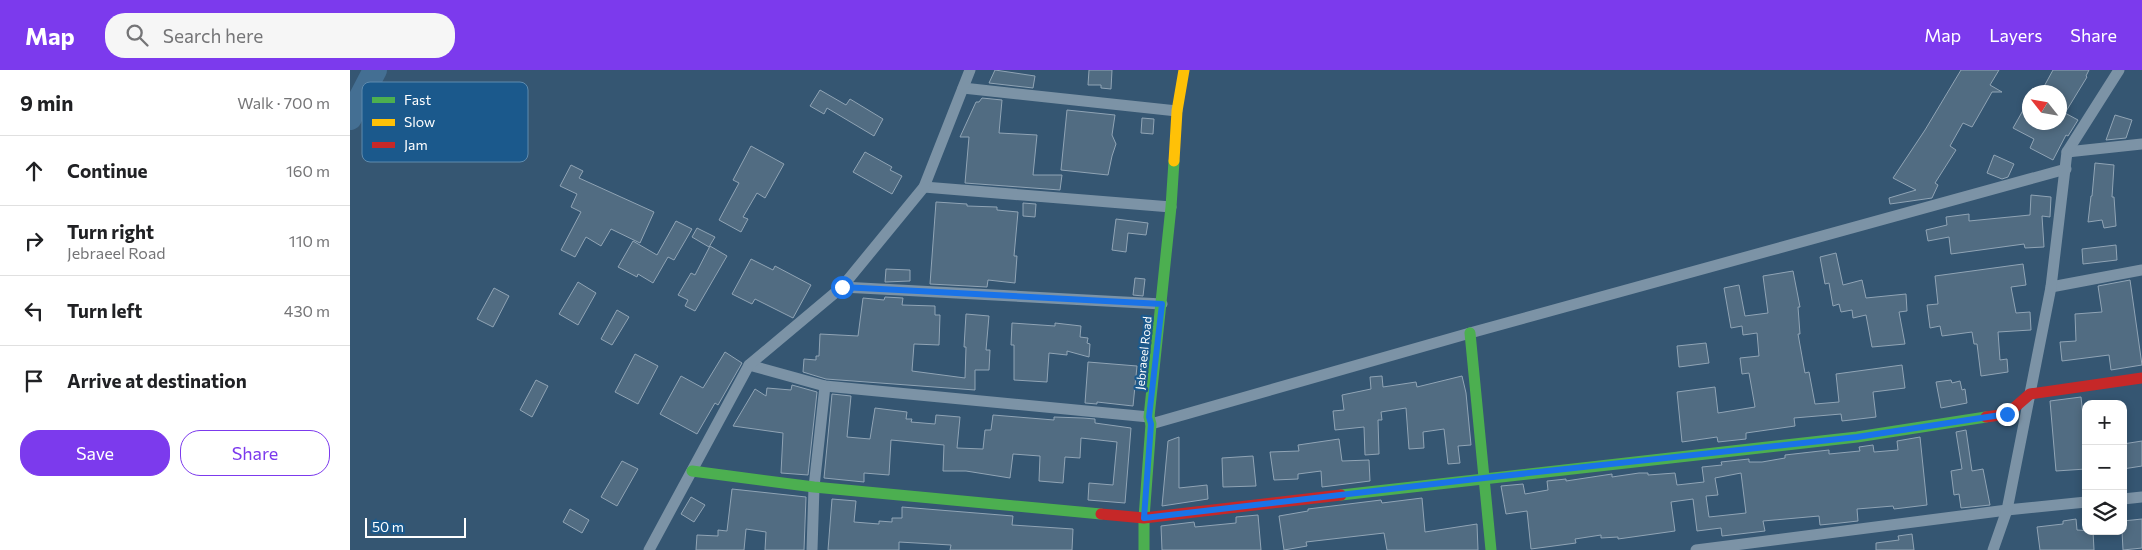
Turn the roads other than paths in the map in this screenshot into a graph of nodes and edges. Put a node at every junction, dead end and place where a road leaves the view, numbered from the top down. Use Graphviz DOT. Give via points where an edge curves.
graph roads {
  1 [pos="970,70"];
  2 [pos="1184,70"];
  3 [pos="2119,70"];
  4 [pos="963,88"];
  5 [pos="1177,111"];
  6 [pos="2142,144"];
  7 [pos="2068,152"];
  8 [pos="2066,170"];
  9 [pos="924,187"];
  10 [pos="1171,207"];
  11 [pos="2142,270"];
  12 [pos="842,287"];
  13 [pos="2051,287"];
  14 [pos="1162,304"];
  15 [pos="1470,332"];
  16 [pos="749,365"];
  17 [pos="2142,378"];
  18 [pos="825,386"];
  19 [pos="2030,394"];
  20 [pos="1150,420"];
  21 [pos="692,471"];
  22 [pos="1484,478"];
  23 [pos="814,487"];
  24 [pos="2142,497"];
  25 [pos="2127,499"];
  26 [pos="2082,502"];
  27 [pos="2007,510"];
  28 [pos="1144,518"];
  29 [pos="649,550"];
  30 [pos="812,550"];
  31 [pos="1144,550"];
  32 [pos="1491,550"];
  33 [pos="1696,550"];
  34 [pos="1993,550"];
  1 -- 4 [label="street"];
  2 -- 5 [label="street, Jebraeel Road"];
  3 -- 7 [label="street"];
  4 -- 5 [label="street"];
  4 -- 9 [label="street"];
  5 -- 10 [label="street, Jebraeel Road"];
  6 -- 7 [label="street"];
  7 -- 8 [label="street"];
  8 -- 13 [label="street"];
  8 -- 15 [label="street"];
  9 -- 10 [label="street"];
  9 -- 12 [label="street"];
  10 -- 14 [label="street, Jebraeel Road"];
  11 -- 13 [label="street"];
  12 -- 14 [label="street"];
  12 -- 16 [label="street"];
  13 -- 19 [label="street"];
  14 -- 20 [label="street, Jebraeel Road"];
  15 -- 20 [label="street"];
  15 -- 22 [label="street"];
  16 -- 18 [label="street"];
  16 -- 21 [label="street"];
  17 -- 19 [label="street"];
  18 -- 20 [label="street"];
  18 -- 23 [label="street"];
  19 -- 22 [label="street" via="2007,414 1857,437"];
  19 -- 27 [label="street"];
  20 -- 28 [label="street, Jebraeel Road"];
  21 -- 23 [label="street"];
  21 -- 29 [label="street"];
  22 -- 28 [label="street"];
  22 -- 32 [label="street"];
  23 -- 28 [label="street"];
  23 -- 30 [label="street"];
  24 -- 25 [label="street"];
  26 -- 27 [label="street"];
  27 -- 33 [label="street"];
  27 -- 34 [label="street"];
  28 -- 31 [label="street, Jebraeel Road"];
}
